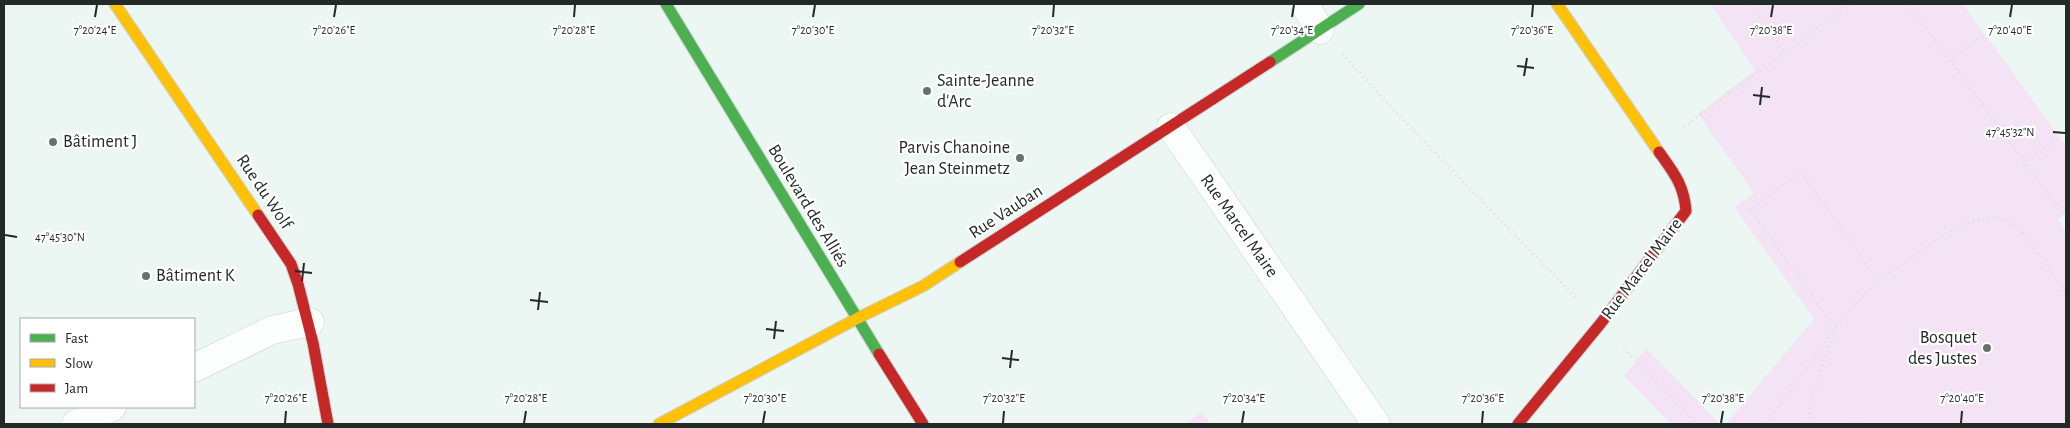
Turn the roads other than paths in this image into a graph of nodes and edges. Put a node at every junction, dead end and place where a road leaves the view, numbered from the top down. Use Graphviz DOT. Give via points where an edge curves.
graph roads {
  1 [pos="116,4"];
  2 [pos="666,4"];
  3 [pos="1304,4"];
  4 [pos="1359,4"];
  5 [pos="1557,4"];
  6 [pos="1320,30"];
  7 [pos="1171,127"];
  8 [pos="856,319"];
  9 [pos="310,322"];
  10 [pos="195,368"];
  11 [pos="110,408"];
  12 [pos="76,424"];
  13 [pos="328,424"];
  14 [pos="659,424"];
  15 [pos="923,424"];
  16 [pos="1376,424"];
  17 [pos="1518,424"];
  1 -- 9 [label="main road, Rue du Wolf" via="292,264"];
  2 -- 8 [label="main road, Boulevard des Alliés"];
  3 -- 6 [label="street"];
  4 -- 6 [label="main road, Rue Vauban"];
  5 -- 17 [label="main road, Rue Marcel Maire" via="1680,182 1686,211 1601,324"];
  6 -- 7 [label="main road, Rue Vauban"];
  7 -- 8 [label="main road, Rue Vauban" via="923,286"];
  7 -- 16 [label="street, Rue Marcel Maire"];
  8 -- 14 [label="main road, Rue Vauban"];
  8 -- 15 [label="main road, Boulevard des Alliés"];
  9 -- 10 [label="street" via="272,330"];
  9 -- 13 [label="main road, Rue du Wolf"];
  11 -- 12 [label="street"];
}
